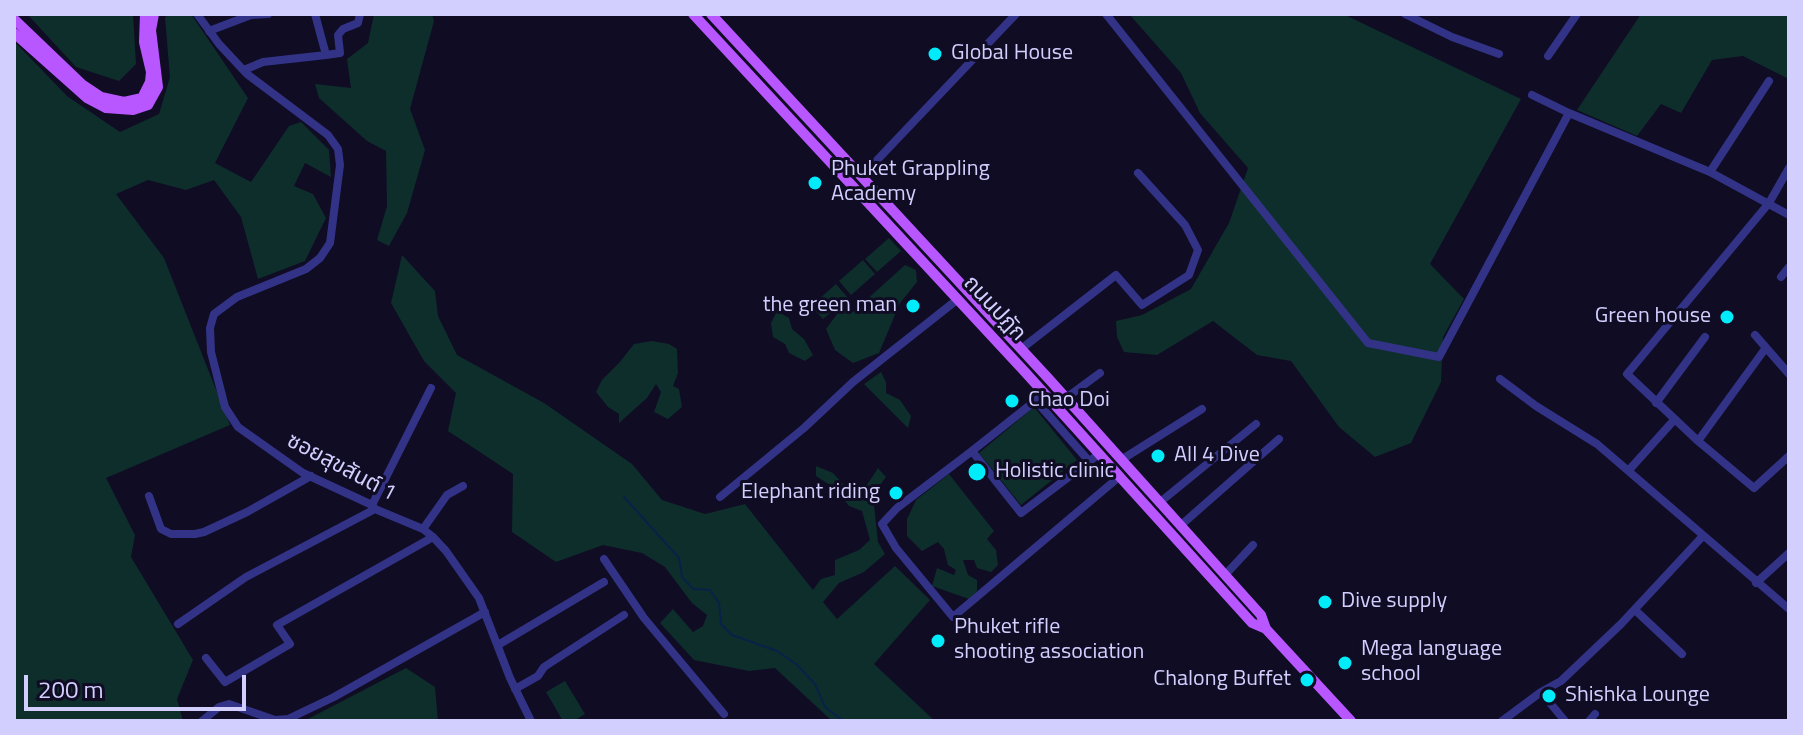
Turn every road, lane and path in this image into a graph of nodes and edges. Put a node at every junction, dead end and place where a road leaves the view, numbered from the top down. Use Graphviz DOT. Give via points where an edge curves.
graph roads {
  1 [pos="145,14"];
  2 [pos="154,14"];
  3 [pos="197,14"];
  4 [pos="268,14"];
  5 [pos="315,14"];
  6 [pos="360,14"];
  7 [pos="693,14"];
  8 [pos="711,14"];
  9 [pos="1016,14"];
  10 [pos="1106,14"];
  11 [pos="1407,14"];
  12 [pos="1577,14"];
  13 [pos="14,19"];
  14 [pos="209,31"];
  15 [pos="14,33"];
  16 [pos="1499,54"];
  17 [pos="326,55"];
  18 [pos="1548,56"];
  19 [pos="244,70"];
  20 [pos="1769,81"];
  21 [pos="1532,95"];
  22 [pos="1569,113"];
  23 [pos="841,164"];
  24 [pos="1789,168"];
  25 [pos="1710,172"];
  26 [pos="1138,173"];
  27 [pos="861,177"];
  28 [pos="1769,203"];
  29 [pos="1789,215"];
  30 [pos="1789,267"];
  31 [pos="1781,277"];
  32 [pos="958,299"];
  33 [pos="1755,335"];
  34 [pos="1705,337"];
  35 [pos="1021,349"];
  36 [pos="1765,349"];
  37 [pos="1100,373"];
  38 [pos="1789,374"];
  39 [pos="1500,379"];
  40 [pos="431,388"];
  41 [pos="1040,398"];
  42 [pos="1066,398"];
  43 [pos="1656,403"];
  44 [pos="1202,409"];
  45 [pos="1675,419"];
  46 [pos="1256,424"];
  47 [pos="1279,439"];
  48 [pos="1698,441"];
  49 [pos="972,451"];
  50 [pos="1099,454"];
  51 [pos="1789,456"];
  52 [pos="1121,460"];
  53 [pos="1089,461"];
  54 [pos="1629,470"];
  55 [pos="311,476"];
  56 [pos="1119,477"];
  57 [pos="463,486"];
  58 [pos="149,496"];
  59 [pos="720,497"];
  60 [pos="1159,503"];
  61 [pos="373,507"];
  62 [pos="1180,526"];
  63 [pos="423,529"];
  64 [pos="433,537"];
  65 [pos="1702,537"];
  66 [pos="1253,545"];
  67 [pos="1789,553"];
  68 [pos="604,559"];
  69 [pos="1225,575"];
  70 [pos="604,582"];
  71 [pos="1756,583"];
  72 [pos="1789,609"];
  73 [pos="1635,610"];
  74 [pos="485,612"];
  75 [pos="624,615"];
  76 [pos="178,624"];
  77 [pos="1266,629"];
  78 [pos="498,645"];
  79 [pos="1682,654"];
  80 [pos="206,658"];
  81 [pos="515,689"];
  82 [pos="1541,692"];
  83 [pos="724,714"];
  84 [pos="202,721"];
  85 [pos="531,721"];
  86 [pos="1351,721"];
  87 [pos="1502,721"];
  88 [pos="1565,721"];
  1 -- 13 [label="main road" via="150,82 142,98 124,102 101,97 83,85"];
  2 -- 15 [label="main road" via="158,87 148,105 133,110 106,108 87,98"];
  3 -- 14 [label="street, ซอยสุขสันต์ 1"];
  4 -- 14 [label="street"];
  5 -- 17 [label="street"];
  6 -- 17 [label="street" via="358,23 338,35 340,53"];
  7 -- 23 [label="main road, ถนนปฏัก"];
  8 -- 23 [label="main road, ถนนปฏัก"];
  9 -- 27 [label="street"];
  10 -- 22 [label="street" via="1368,343 1439,357"];
  11 -- 16 [label="street"];
  12 -- 18 [label="street"];
  14 -- 19 [label="street, ซอยสุขสันต์ 1"];
  17 -- 19 [label="street" via="263,62"];
  19 -- 55 [label="street, ซอยสุขสันต์ 1" via="313,122 338,149 333,227 320,258 306,269 237,297 217,310 210,328 211,352 233,422"];
  20 -- 25 [label="street"];
  21 -- 22 [label="street"];
  22 -- 25 [label="street"];
  23 -- 27 [label="main road, ถนนปฏัก"];
  23 -- 32 [label="main road, ถนนปฏัก"];
  24 -- 28 [label="street"];
  25 -- 28 [label="street"];
  26 -- 35 [label="street" via="1185,225 1198,250 1189,275 1142,305 1116,275"];
  27 -- 35 [label="main road, ถนนปฏัก"];
  28 -- 29 [label="street"];
  28 -- 43 [label="street" via="1627,374"];
  30 -- 31 [label="street"];
  32 -- 41 [label="main road, ถนนปฏัก"];
  32 -- 59 [label="street"];
  33 -- 36 [label="street"];
  34 -- 43 [label="street"];
  35 -- 42 [label="main road, ถนนปฏัก"];
  36 -- 38 [label="street"];
  36 -- 48 [label="street"];
  37 -- 42 [label="street"];
  39 -- 54 [label="street"];
  40 -- 61 [label="street"];
  41 -- 49 [label="street"];
  41 -- 50 [label="main road, ถนนปฏัก"];
  41 -- 53 [label="street"];
  42 -- 52 [label="main road, ถนนปฏัก"];
  43 -- 45 [label="street"];
  44 -- 52 [label="street"];
  45 -- 48 [label="street"];
  45 -- 54 [label="street"];
  46 -- 60 [label="street"];
  47 -- 62 [label="street"];
  48 -- 51 [label="street" via="1754,488"];
  49 -- 53 [label="street" via="1021,513"];
  49 -- 56 [label="street" via="882,524 953,617"];
  50 -- 53 [label="street"];
  50 -- 56 [label="main road, ถนนปฏัก"];
  52 -- 60 [label="main road, ถนนปฏัก"];
  54 -- 65 [label="street"];
  55 -- 58 [label="street" via="195,534 161,529"];
  55 -- 61 [label="street, ซอยสุขสันต์ 1"];
  56 -- 77 [label="main road, ถนนปฏัก" via="1252,623"];
  57 -- 63 [label="street" via="447,495"];
  60 -- 62 [label="main road, ถนนปฏัก"];
  61 -- 63 [label="street, ซอยสุขสันต์ 1"];
  61 -- 76 [label="street" via="246,577"];
  62 -- 69 [label="main road, ถนนปฏัก"];
  63 -- 64 [label="street, ซอยสุขสันต์ 1"];
  64 -- 74 [label="street, ซอยสุขสันต์ 1"];
  64 -- 80 [label="street" via="277,625 290,644 225,682"];
  65 -- 71 [label="street"];
  65 -- 73 [label="street"];
  66 -- 69 [label="street"];
  67 -- 71 [label="street"];
  68 -- 83 [label="street" via="644,618"];
  69 -- 77 [label="main road, ถนนปฏัก" via="1261,615"];
  70 -- 78 [label="street"];
  71 -- 72 [label="street"];
  73 -- 79 [label="street"];
  73 -- 82 [label="street" via="1561,681"];
  74 -- 78 [label="street, ซอยสุขสันต์ 1"];
  74 -- 84 [label="street" via="285,720 229,704"];
  75 -- 81 [label="street"];
  77 -- 86 [label="main road, ถนนปฏัก"];
  78 -- 81 [label="street, ซอยสุขสันต์ 1"];
  81 -- 85 [label="street, ซอยสุขสันต์ 1"];
  82 -- 87 [label="street"];
  82 -- 88 [label="street"];
}
